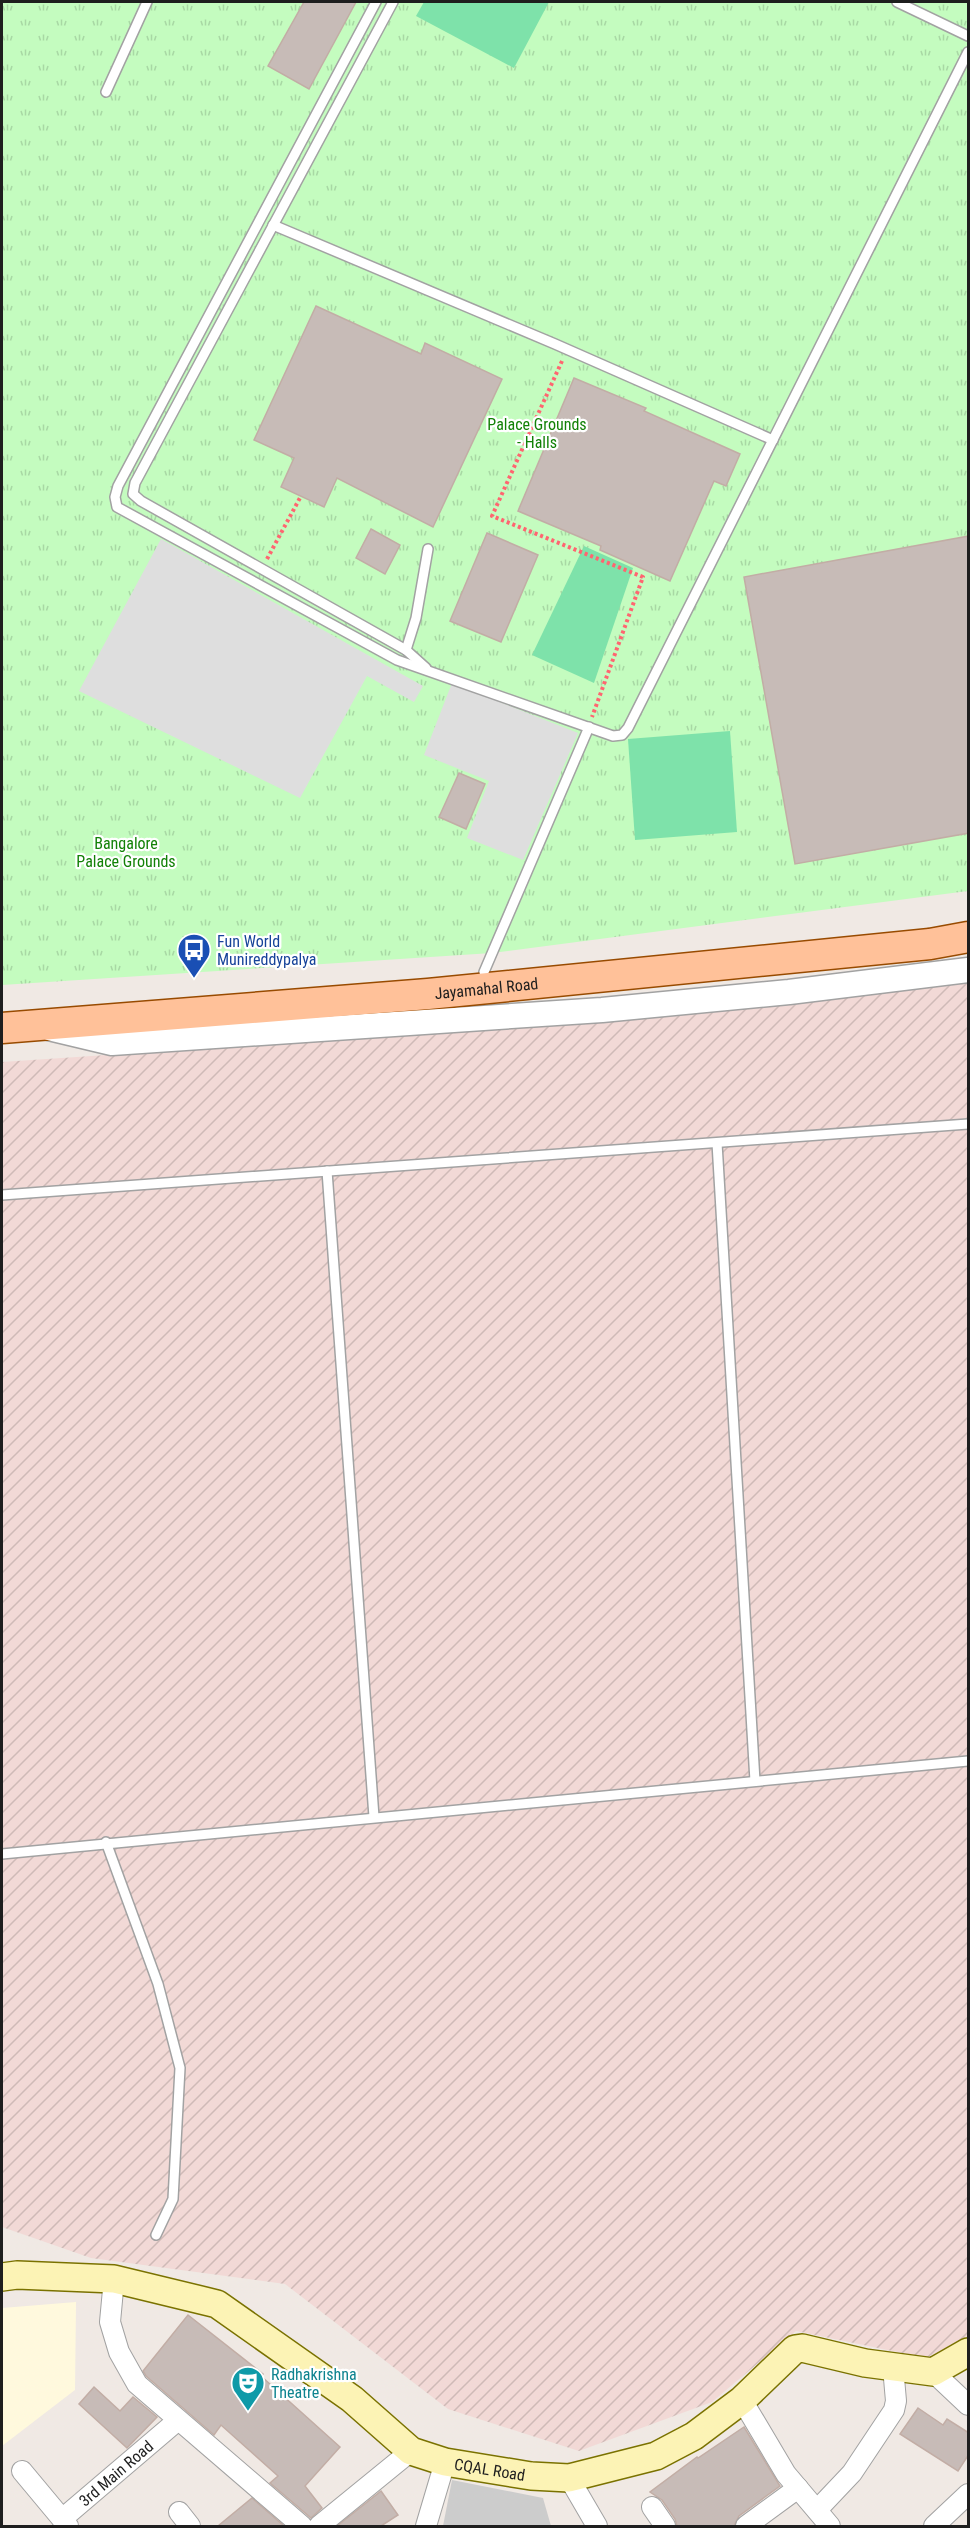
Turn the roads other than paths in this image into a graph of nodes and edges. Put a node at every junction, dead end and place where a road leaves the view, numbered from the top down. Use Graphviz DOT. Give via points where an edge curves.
graph roads {
  1 [pos="147,2"];
  2 [pos="376,2"];
  3 [pos="393,2"];
  4 [pos="897,2"];
  5 [pos="969,36"];
  6 [pos="969,52"];
  7 [pos="106,92"];
  8 [pos="273,225"];
  9 [pos="773,440"];
  10 [pos="207,538"];
  11 [pos="428,549"];
  12 [pos="200,552"];
  13 [pos="315,599"];
  14 [pos="308,611"];
  15 [pos="405,650"];
  16 [pos="430,672"];
  17 [pos="589,727"];
  18 [pos="969,922"];
  19 [pos="969,937"];
  20 [pos="969,970"];
  21 [pos="498,977"];
  22 [pos="428,997"];
  23 [pos="2,1010"];
  24 [pos="2,1028"];
  25 [pos="969,1124"];
  26 [pos="717,1143"];
  27 [pos="327,1171"];
  28 [pos="2,1195"];
  29 [pos="969,1761"];
  30 [pos="755,1781"];
  31 [pos="374,1817"];
  32 [pos="106,1842"];
  33 [pos="2,1854"];
  34 [pos="156,2235"];
  35 [pos="7,2274"];
  36 [pos="114,2279"];
  37 [pos="969,2352"];
  38 [pos="893,2367"];
  39 [pos="933,2372"];
  40 [pos="742,2400"];
  41 [pos="969,2405"];
  42 [pos="177,2421"];
  43 [pos="411,2451"];
  44 [pos="445,2462"];
  45 [pos="22,2470"];
  46 [pos="569,2478"];
  47 [pos="798,2488"];
  48 [pos="969,2494"];
  49 [pos="652,2507"];
  50 [pos="817,2511"];
  51 [pos="65,2523"];
  52 [pos="302,2526"];
  53 [pos="319,2526"];
  54 [pos="426,2526"];
  55 [pos="597,2526"];
  56 [pos="665,2526"];
  57 [pos="746,2526"];
  58 [pos="830,2526"];
  59 [pos="934,2526"];
  1 -- 7 [label="lane"];
  2 -- 12 [label="lane" via="118,486 117,507"];
  3 -- 8 [label="lane"];
  4 -- 5 [label="lane"];
  6 -- 9 [label="lane"];
  8 -- 9 [label="lane"];
  8 -- 10 [label="lane" via="135,483 133,494 141,501"];
  9 -- 17 [label="lane" via="628,728 622,735 613,736"];
  10 -- 12 [label="lane"];
  10 -- 13 [label="lane"];
  11 -- 15 [label="lane" via="416,618"];
  12 -- 14 [label="lane"];
  13 -- 14 [label="lane"];
  13 -- 15 [label="lane"];
  14 -- 16 [label="lane" via="397,660"];
  15 -- 16 [label="lane"];
  16 -- 17 [label="lane"];
  17 -- 21 [label="lane"];
  18 -- 21 [label="main road, Jayamahal Road"];
  19 -- 21 [label="main road, Jayamahal Road" via="930,944"];
  20 -- 22 [label="street" via="637,1006"];
  21 -- 22 [label="main road, Jayamahal Road"];
  22 -- 23 [label="main road, Jayamahal Road"];
  22 -- 24 [label="main road, Jayamahal Road"];
  25 -- 26 [label="lane"];
  26 -- 27 [label="lane"];
  26 -- 30 [label="lane"];
  27 -- 28 [label="lane"];
  27 -- 31 [label="lane"];
  29 -- 30 [label="lane"];
  30 -- 31 [label="lane"];
  31 -- 32 [label="lane"];
  32 -- 33 [label="lane"];
  32 -- 34 [label="lane" via="158,1984 180,2068 173,2199"];
  35 -- 36 [label="main road, CQAL Road"];
  36 -- 42 [label="street" via="110,2322 119,2352 137,2384"];
  36 -- 43 [label="main road, CQAL Road" via="230,2310 352,2399"];
  37 -- 39 [label="main road"];
  38 -- 39 [label="main road, CQAL Road"];
  38 -- 40 [label="main road, CQAL Road" via="795,2349"];
  38 -- 50 [label="street" via="894,2410 852,2473"];
  39 -- 41 [label="street"];
  40 -- 46 [label="main road, CQAL Road" via="694,2436 656,2456"];
  40 -- 47 [label="street"];
  42 -- 51 [label="street, 3rd Main Road"];
  42 -- 52 [label="street"];
  43 -- 44 [label="main road, CQAL Road"];
  43 -- 53 [label="street"];
  44 -- 46 [label="main road, CQAL Road"];
  44 -- 54 [label="street"];
  45 -- 51 [label="street"];
  46 -- 55 [label="street"];
  47 -- 50 [label="street"];
  47 -- 57 [label="street"];
  48 -- 59 [label="street"];
  49 -- 56 [label="street"];
  50 -- 58 [label="street"];
}
